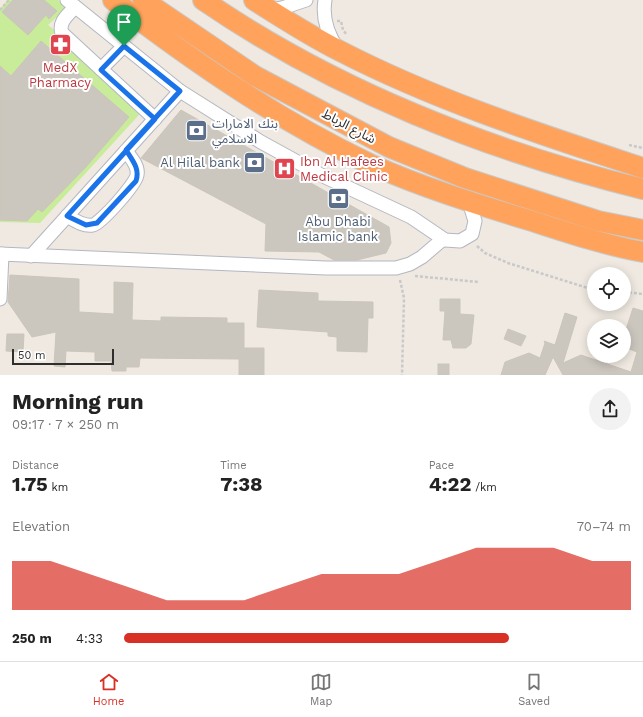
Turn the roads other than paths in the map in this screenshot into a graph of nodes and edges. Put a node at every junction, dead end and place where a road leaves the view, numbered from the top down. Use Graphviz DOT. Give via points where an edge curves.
graph roads {
  1 [pos="113,0"];
  2 [pos="143,0"];
  3 [pos="203,0"];
  4 [pos="306,0"];
  5 [pos="325,0"];
  6 [pos="71,4"];
  7 [pos="262,5"];
  8 [pos="344,44"];
  9 [pos="124,46"];
  10 [pos="101,70"];
  11 [pos="180,91"];
  12 [pos="155,119"];
  13 [pos="126,150"];
  14 [pos="643,168"];
  15 [pos="643,190"];
  16 [pos="469,202"];
  17 [pos="67,216"];
  18 [pos="643,230"];
  19 [pos="443,239"];
  20 [pos="641,253"];
  21 [pos="1,254"];
  22 [pos="31,256"];
  23 [pos="0,299"];
  1 -- 16 [label="highway" via="172,46 274,112 371,164"];
  2 -- 18 [label="highway, شارع الرباط" via="254,76 389,147 465,178 598,221"];
  3 -- 15 [label="highway" via="255,34 328,74 463,134 545,163"];
  4 -- 7 [label="street" via="282,8"];
  5 -- 8 [label="street" via="325,23 330,38"];
  6 -- 9 [label="street"];
  6 -- 10 [label="street" via="61,22 62,33"];
  7 -- 8 [label="highway"];
  8 -- 14 [label="highway" via="410,83 482,113 551,139"];
  9 -- 10 [label="street"];
  9 -- 11 [label="street"];
  10 -- 12 [label="street"];
  11 -- 12 [label="street"];
  11 -- 19 [label="street" via="291,159 411,217"];
  12 -- 13 [label="street"];
  13 -- 17 [label="street"];
  13 -- 17 [label="street" via="137,168 138,175 131,186 97,223 86,225"];
  16 -- 19 [label="street" via="474,214 475,228 472,234 455,242"];
  16 -- 20 [label="highway"];
  17 -- 22 [label="street"];
  19 -- 22 [label="street" via="422,257 398,272"];
  21 -- 22 [label="street"];
  21 -- 23 [label="street"];
}
